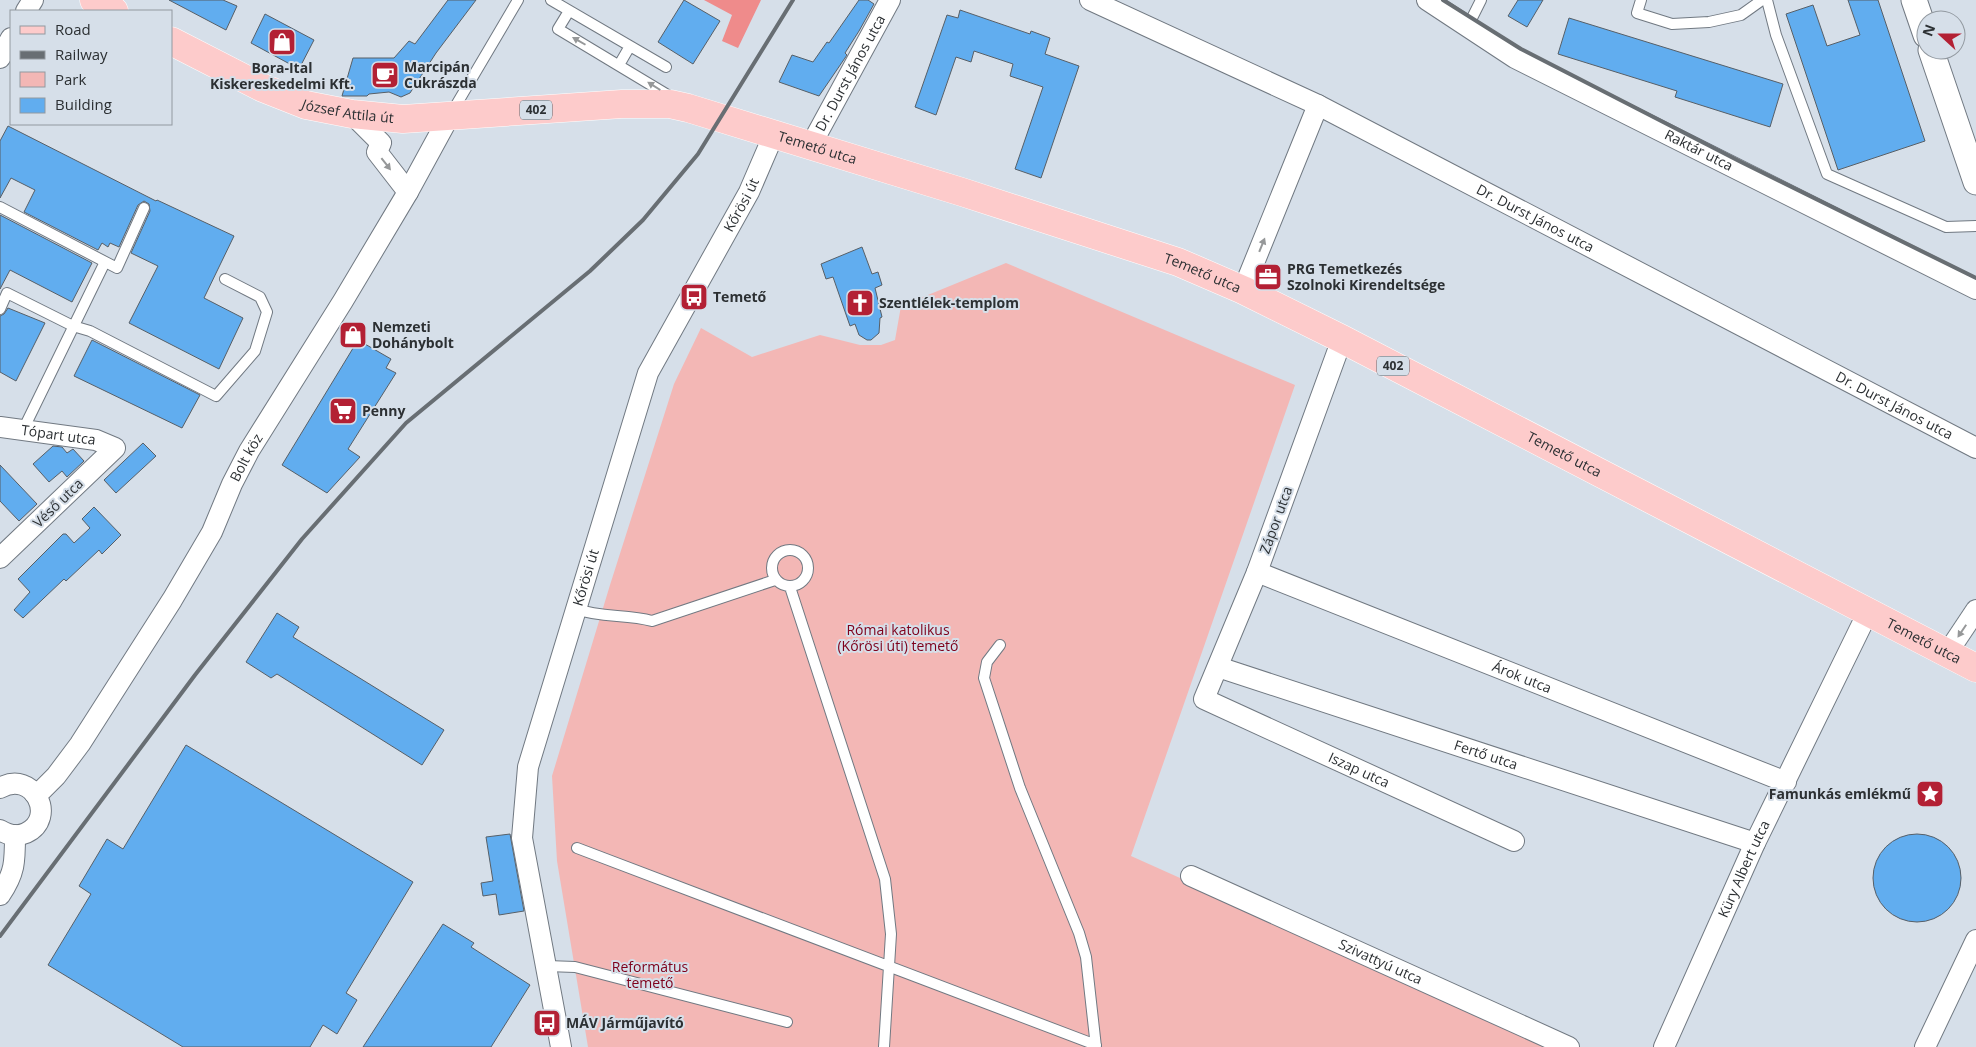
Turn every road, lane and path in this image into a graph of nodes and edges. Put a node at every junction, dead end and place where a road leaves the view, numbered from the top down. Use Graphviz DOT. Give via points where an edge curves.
graph roads {
  1 [pos="94,0"];
  2 [pos="518,0"];
  3 [pos="550,0"];
  4 [pos="890,0"];
  5 [pos="1090,0"];
  6 [pos="1427,0"];
  7 [pos="1481,0"];
  8 [pos="1641,0"];
  9 [pos="1762,0"];
  10 [pos="1767,0"];
  11 [pos="112,10"];
  12 [pos="569,11"];
  13 [pos="1468,26"];
  14 [pos="10,40"];
  15 [pos="172,42"];
  16 [pos="630,46"];
  17 [pos="0,58"];
  18 [pos="1934,60"];
  19 [pos="619,65"];
  20 [pos="666,67"];
  21 [pos="1318,105"];
  22 [pos="688,108"];
  23 [pos="352,114"];
  24 [pos="450,115"];
  25 [pos="774,134"];
  26 [pos="811,145"];
  27 [pos="1976,182"];
  28 [pos="408,192"];
  29 [pos="0,207"];
  30 [pos="144,208"];
  31 [pos="1976,226"];
  32 [pos="105,262"];
  33 [pos="225,278"];
  34 [pos="1976,289"];
  35 [pos="1243,290"];
  36 [pos="0,309"];
  37 [pos="73,326"];
  38 [pos="1342,339"];
  39 [pos="0,427"];
  40 [pos="23,430"];
  41 [pos="115,448"];
  42 [pos="1976,448"];
  43 [pos="0,558"];
  44 [pos="1257,572"];
  45 [pos="775,580"];
  46 [pos="790,586"];
  47 [pos="576,609"];
  48 [pos="1976,610"];
  49 [pos="1868,612"];
  50 [pos="1000,645"];
  51 [pos="1948,652"];
  52 [pos="1218,667"];
  53 [pos="1976,668"];
  54 [pos="1204,699"];
  55 [pos="1786,782"];
  56 [pos="2,784"];
  57 [pos="34,793"];
  58 [pos="7,833"];
  59 [pos="1514,841"];
  60 [pos="1755,843"];
  61 [pos="577,848"];
  62 [pos="1191,876"];
  63 [pos="0,895"];
  64 [pos="1976,940"];
  65 [pos="547,966"];
  66 [pos="889,968"];
  67 [pos="787,1022"];
  68 [pos="1096,1046"];
  69 [pos="561,1047"];
  70 [pos="884,1047"];
  71 [pos="1569,1047"];
  72 [pos="1664,1047"];
  73 [pos="1925,1047"];
  1 -- 11 [label="main road"];
  2 -- 24 [label="lane"];
  3 -- 12 [label="lane"];
  4 -- 26 [label="street, Dr. Durst János utca"];
  5 -- 21 [label="street, Dr. Durst János utca"];
  6 -- 13 [label="street, Raktár utca"];
  7 -- 13 [label="lane"];
  8 -- 9 [label="lane" via="1637,13 1672,24 1709,22 1741,15"];
  10 -- 31 [label="lane" via="1776,34 1827,174 1946,227"];
  12 -- 16 [label="lane"];
  19 -- 12 [label="lane, one-way" via="558,29"];
  13 -- 34 [label="street, Raktár utca" via="1515,58"];
  14 -- 17 [label="street"];
  15 -- 23 [label="main road, József Attila út / 402" via="263,88 306,105"];
  16 -- 19 [label="lane"];
  16 -- 20 [label="lane"];
  18 -- 27 [label="street"];
  22 -- 19 [label="lane, one-way"];
  35 -- 21 [label="street, one-way"];
  21 -- 42 [label="street, Dr. Durst János utca"];
  22 -- 24 [label="main road, Temető utca / 402" via="670,104 622,104"];
  22 -- 25 [label="main road, Temető utca / 402"];
  23 -- 24 [label="main road, József Attila út / 402" via="403,119"];
  23 -- 28 [label="street, one-way" via="381,143 377,152"];
  24 -- 28 [label="street, Bolt köz"];
  25 -- 26 [label="main road, Temető utca / 402"];
  25 -- 47 [label="street, Kőrösi út" via="749,192 648,373"];
  26 -- 35 [label="main road, Temető utca / 402" via="1178,262"];
  28 -- 57 [label="street, Bolt köz" via="249,451 212,532 172,600 80,744 56,776 42,790"];
  29 -- 32 [label="lane"];
  30 -- 32 [label="lane" via="117,268"];
  32 -- 37 [label="lane"];
  33 -- 37 [label="lane" via="260,297 267,312 255,351 216,396 90,331"];
  35 -- 38 [label="main road, Temető utca / 402"];
  36 -- 37 [label="lane" via="8,293"];
  37 -- 40 [label="lane"];
  38 -- 44 [label="street, Zápor utca"];
  38 -- 49 [label="main road, Temető utca / 402"];
  39 -- 40 [label="street, Tópart utca"];
  40 -- 41 [label="street, Tópart utca" via="96,440"];
  41 -- 43 [label="street, Véső utca"];
  44 -- 52 [label="street, Zápor utca"];
  44 -- 55 [label="street, Árok utca"];
  45 -- 46 [label="lane"];
  45 -- 46 [label="lane" via="771,569 774,558 783,551 798,552 805,559 807,574 800,583"];
  45 -- 47 [label="lane" via="652,621 590,614"];
  46 -- 66 [label="lane" via="885,879 891,934"];
  47 -- 65 [label="street, Kőrösi út" via="528,767 522,838"];
  48 -- 51 [label="street, one-way"];
  49 -- 51 [label="main road, Temető utca / 402"];
  49 -- 55 [label="street, Küry Albert utca"];
  50 -- 68 [label="lane" via="987,662 984,678 1020,788 1079,933 1086,957"];
  51 -- 53 [label="main road, Temető utca / 402"];
  52 -- 54 [label="street, Zápor utca"];
  52 -- 60 [label="street, Fertő utca"];
  54 -- 59 [label="street, Iszap utca"];
  55 -- 60 [label="street, Küry Albert utca"];
  56 -- 57 [label="street" via="24,785"];
  57 -- 58 [label="street" via="40,806 38,820 29,832"];
  58 -- 63 [label="street" via="15,854 11,878"];
  60 -- 72 [label="street, Küry Albert utca"];
  61 -- 66 [label="lane"];
  62 -- 71 [label="street, Szivattyú utca"];
  64 -- 73 [label="street"];
  65 -- 67 [label="lane" via="575,967"];
  65 -- 69 [label="street, Kőrösi út"];
  66 -- 68 [label="lane"];
  66 -- 70 [label="lane"];
}
